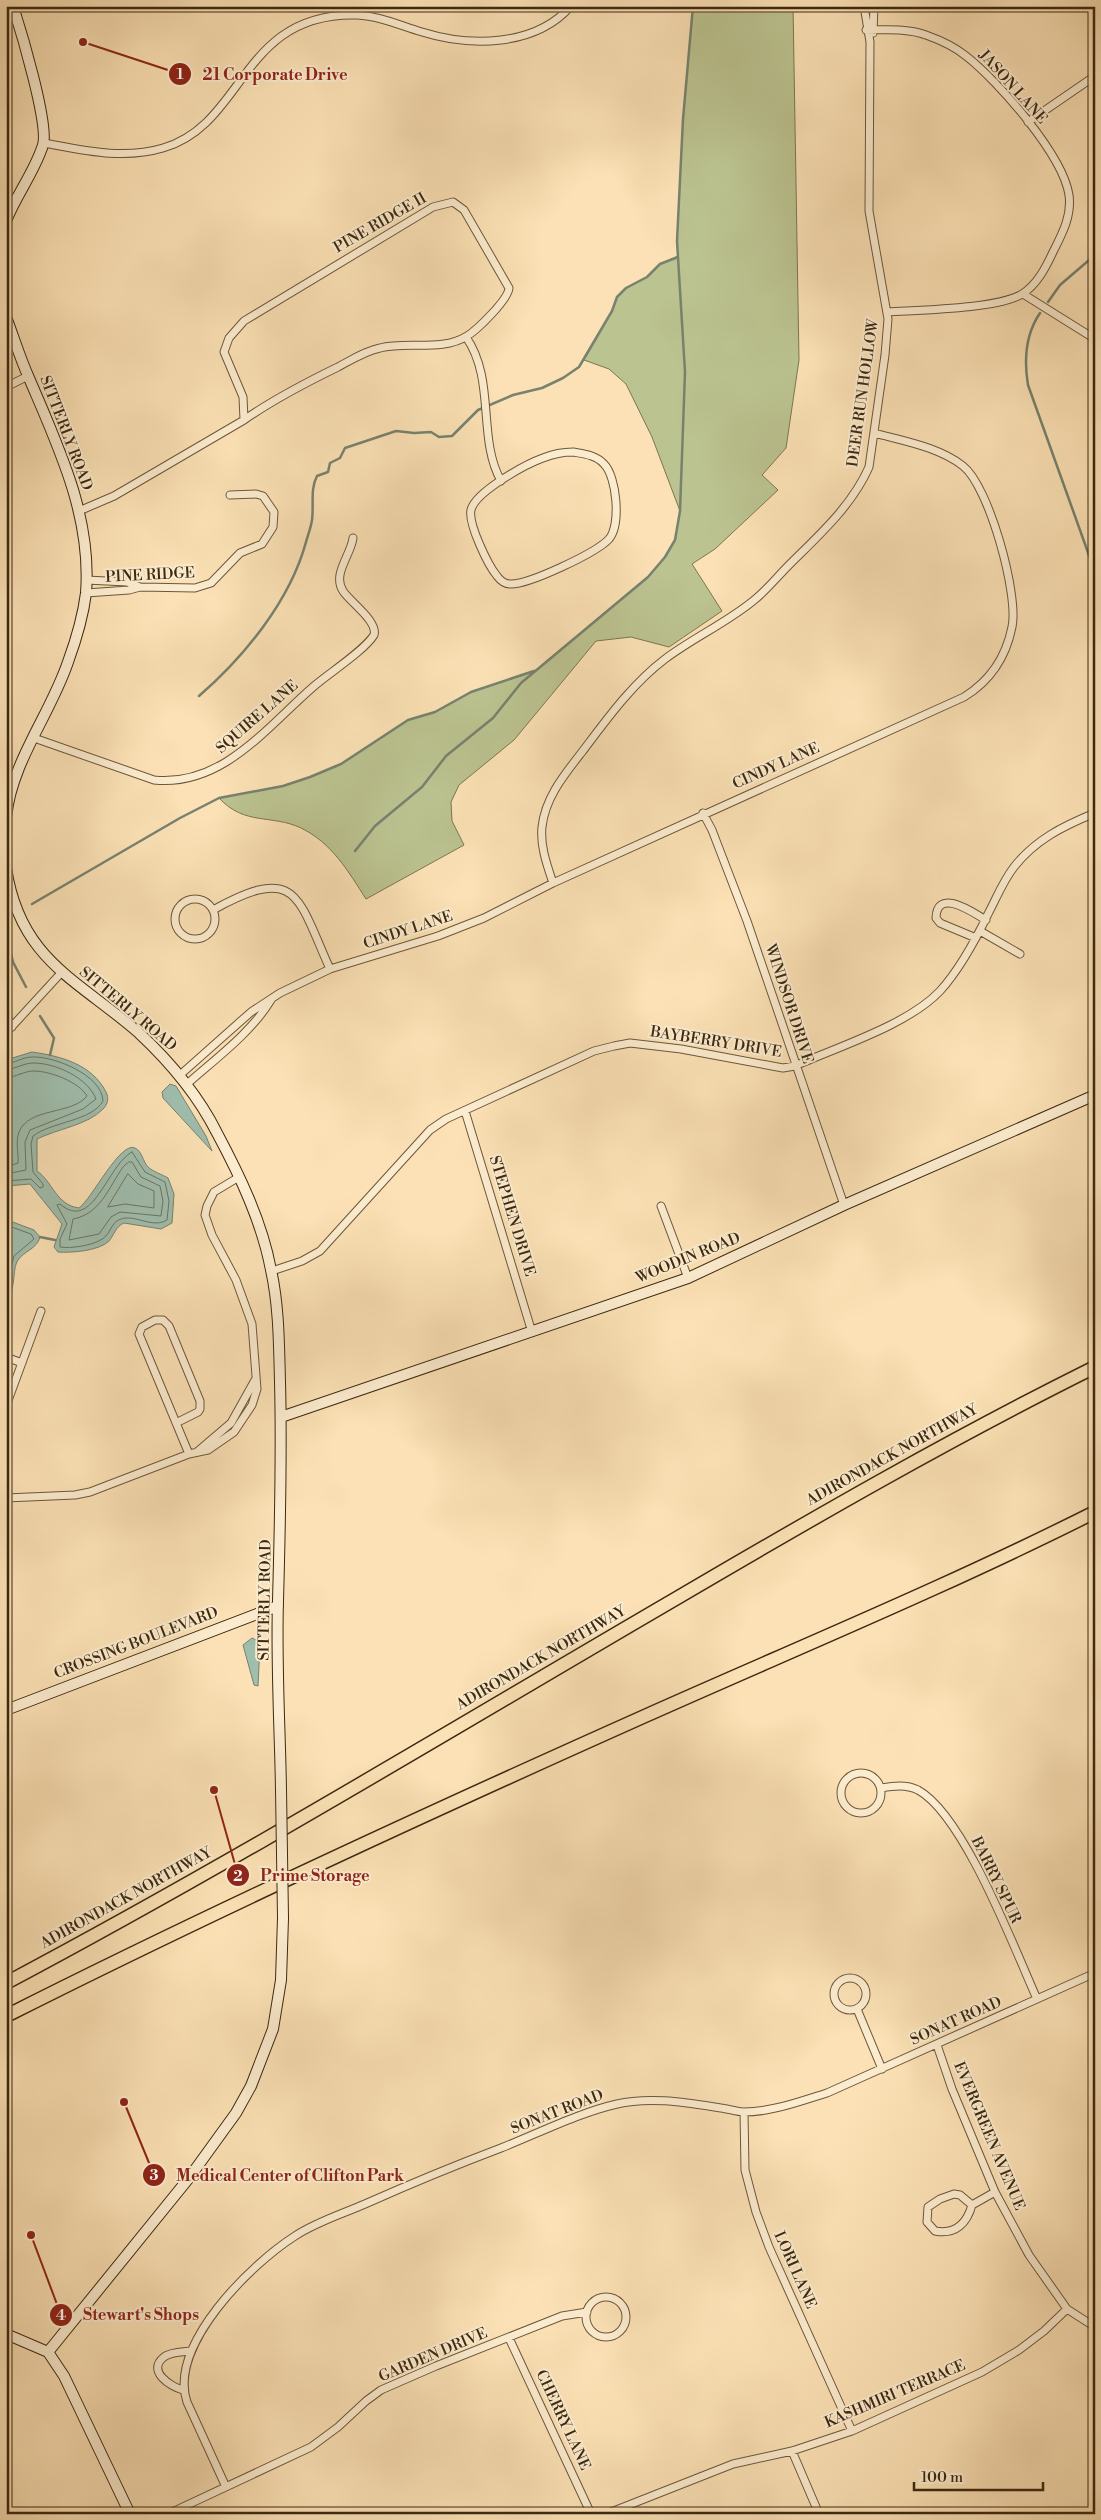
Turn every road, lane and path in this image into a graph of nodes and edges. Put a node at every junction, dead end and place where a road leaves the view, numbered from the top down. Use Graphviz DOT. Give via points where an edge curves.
graph roads {
  1 [pos="13,6"];
  2 [pos="571,6"];
  3 [pos="864,6"];
  4 [pos="874,6"];
  5 [pos="866,30"];
  6 [pos="874,30"];
  7 [pos="870,42"];
  8 [pos="1095,76"];
  9 [pos="1028,122"];
  10 [pos="44,143"];
  11 [pos="6,221"];
  12 [pos="1023,294"];
  13 [pos="888,312"];
  14 [pos="6,317"];
  15 [pos="466,337"];
  16 [pos="1095,339"];
  17 [pos="28,376"];
  18 [pos="6,386"];
  19 [pos="244,420"];
  20 [pos="874,433"];
  21 [pos="501,481"];
  22 [pos="230,495"];
  23 [pos="79,511"];
  24 [pos="353,538"];
  25 [pos="86,580"];
  26 [pos="140,587"];
  27 [pos="86,593"];
  28 [pos="34,738"];
  29 [pos="703,813"];
  30 [pos="1095,813"];
  31 [pos="6,817"];
  32 [pos="6,868"];
  33 [pos="552,883"];
  34 [pos="213,910"];
  35 [pos="986,920"];
  36 [pos="980,930"];
  37 [pos="976,938"];
  38 [pos="1020,954"];
  39 [pos="330,969"];
  40 [pos="61,973"];
  41 [pos="272,998"];
  42 [pos="6,1015"];
  43 [pos="12,1027"];
  44 [pos="6,1033"];
  45 [pos="795,1066"];
  46 [pos="180,1075"];
  47 [pos="186,1085"];
  48 [pos="1095,1095"];
  49 [pos="465,1111"];
  50 [pos="239,1177"];
  51 [pos="844,1205"];
  52 [pos="661,1206"];
  53 [pos="272,1271"];
  54 [pos="688,1278"];
  55 [pos="41,1311"];
  56 [pos="531,1330"];
  57 [pos="6,1357"];
  58 [pos="22,1363"];
  59 [pos="1095,1367"];
  60 [pos="6,1406"];
  61 [pos="281,1417"];
  62 [pos="176,1423"];
  63 [pos="189,1454"];
  64 [pos="6,1498"];
  65 [pos="1095,1512"];
  66 [pos="278,1606"];
  67 [pos="6,1710"];
  68 [pos="881,1788"];
  69 [pos="1095,1973"];
  70 [pos="6,1983"];
  71 [pos="1037,2000"];
  72 [pos="857,2009"];
  73 [pos="6,2016"];
  74 [pos="937,2045"];
  75 [pos="882,2069"];
  76 [pos="744,2112"];
  77 [pos="995,2192"];
  78 [pos="972,2205"];
  79 [pos="1067,2309"];
  80 [pos="587,2312"];
  81 [pos="1095,2327"];
  82 [pos="6,2334"];
  83 [pos="509,2338"];
  84 [pos="191,2351"];
  85 [pos="48,2352"];
  86 [pos="183,2390"];
  87 [pos="852,2431"];
  88 [pos="792,2451"];
  89 [pos="226,2487"];
  90 [pos="130,2514"];
  91 [pos="168,2514"];
  92 [pos="591,2514"];
  93 [pos="606,2514"];
  94 [pos="819,2514"];
  1 -- 10 [label="street" via="28,57"];
  2 -- 10 [label="street" via="532,33 494,42 460,41 390,21 358,16 318,18 273,41 243,74 214,114 189,136 164,148 135,154 99,153"];
  3 -- 5 [label="street, DEER RUN HOLLOW"];
  4 -- 6 [label="street, DEER RUN HOLLOW"];
  5 -- 6 [label="street, JASON LANE"];
  5 -- 7 [label="street, DEER RUN HOLLOW"];
  6 -- 7 [label="street, DEER RUN HOLLOW"];
  6 -- 9 [label="street, JASON LANE" via="925,34 966,55"];
  7 -- 13 [label="street, DEER RUN HOLLOW" via="869,211"];
  8 -- 9 [label="street"];
  9 -- 12 [label="street, JASON LANE" via="1064,177 1070,209 1048,262 1034,284"];
  10 -- 11 [label="street" via="34,170"];
  12 -- 13 [label="street, JASON LANE" via="997,303"];
  12 -- 16 [label="street"];
  13 -- 20 [label="street, DEER RUN HOLLOW"];
  14 -- 17 [label="street, SITTERLY ROAD"];
  15 -- 19 [label="street, PINE RIDGE II" via="452,343 379,348 285,393"];
  15 -- 19 [label="street, PINE RIDGE II" via="506,298 509,288 464,210 454,202 445,202 297,287 236,329 224,352 243,396"];
  15 -- 21 [label="street" via="479,364 486,396 493,466"];
  17 -- 18 [label="street"];
  17 -- 23 [label="street, SITTERLY ROAD" via="73,486"];
  19 -- 23 [label="street, PINE RIDGE II" via="114,496"];
  20 -- 29 [label="street, CINDY LANE" via="927,448 962,465 980,488 995,526 1014,612 1002,658 991,676 964,697"];
  20 -- 33 [label="street, DEER RUN HOLLOW" via="869,467 862,481 819,535 754,600 646,675 574,762 547,802 543,816 542,842"];
  21 -- 21 [label="street" via="478,499 471,514 492,568 505,583 515,583 565,566 604,543 612,534 615,488 610,472 597,458 573,452 560,453 530,463"];
  22 -- 26 [label="street, PINE RIDGE" via="256,494 268,500 274,520 262,544 240,553 204,586"];
  23 -- 25 [label="street, SITTERLY ROAD"];
  24 -- 28 [label="street, SQUIRE LANE" via="340,584 344,593 372,623 375,631 372,638 224,764 191,779 168,782"];
  25 -- 26 [label="street" via="127,582"];
  25 -- 27 [label="street, SITTERLY ROAD"];
  26 -- 27 [label="street, PINE RIDGE"];
  27 -- 28 [label="street, SITTERLY ROAD" via="67,665"];
  28 -- 31 [label="street, SITTERLY ROAD" via="18,770 8,799"];
  29 -- 33 [label="street, CINDY LANE"];
  29 -- 45 [label="street, WINDSOR DRIVE" via="780,1011"];
  30 -- 35 [label="street, BAYBERRY DRIVE" via="1052,832 1020,860"];
  32 -- 40 [label="street, SITTERLY ROAD" via="11,896 26,928"];
  33 -- 39 [label="street, CINDY LANE" via="484,918 438,936"];
  34 -- 34 [label="street" via="214,923 201,938 187,937 177,928 175,916 186,901 198,899"];
  34 -- 39 [label="street" via="246,892 263,887 287,891 304,911"];
  35 -- 36 [label="street, BAYBERRY DRIVE"];
  35 -- 37 [label="street" via="948,902 940,904 936,918 940,924"];
  36 -- 37 [label="street, BAYBERRY DRIVE"];
  36 -- 38 [label="street"];
  37 -- 45 [label="street, BAYBERRY DRIVE" via="954,973 927,1003 898,1021"];
  39 -- 41 [label="street, CINDY LANE"];
  40 -- 43 [label="street"];
  40 -- 46 [label="street, SITTERLY ROAD" via="138,1032"];
  41 -- 46 [label="street, CINDY LANE" via="251,1012"];
  41 -- 47 [label="street, CINDY LANE" via="263,1013"];
  42 -- 43 [label="street"];
  43 -- 44 [label="street"];
  45 -- 49 [label="street, BAYBERRY DRIVE" via="768,1066 682,1049 630,1043 594,1051"];
  45 -- 51 [label="street, WINDSOR DRIVE"];
  46 -- 47 [label="street, SITTERLY ROAD"];
  47 -- 50 [label="street, SITTERLY ROAD" via="216,1130"];
  48 -- 51 [label="street, WOODIN ROAD"];
  49 -- 53 [label="street, BAYBERRY DRIVE" via="446,1119 418,1140 320,1251"];
  49 -- 56 [label="street, STEPHEN DRIVE"];
  50 -- 53 [label="street, SITTERLY ROAD" via="261,1232"];
  50 -- 63 [label="street" via="214,1192 205,1215 247,1306 252,1324 255,1380 231,1423 197,1452"];
  51 -- 54 [label="street, WOODIN ROAD"];
  52 -- 54 [label="street"];
  53 -- 61 [label="street, SITTERLY ROAD" via="279,1343"];
  54 -- 56 [label="street, WOODIN ROAD"];
  55 -- 58 [label="street"];
  56 -- 61 [label="street, WOODIN ROAD"];
  57 -- 58 [label="street"];
  58 -- 60 [label="street"];
  59 -- 70 [label="highway, ADIRONDACK NORTHWAY" via="1021,1403 828,1509 208,1871"];
  61 -- 66 [label="street, SITTERLY ROAD"];
  62 -- 62 [label="street" via="198,1412 200,1401 170,1326 163,1320 155,1320 142,1327 139,1334"];
  62 -- 63 [label="street"];
  63 -- 64 [label="street" via="75,1495"];
  65 -- 73 [label="highway" via="923,1594 543,1762 135,1951"];
  66 -- 67 [label="street, CROSSING BOULEVARD"];
  66 -- 85 [label="street, SITTERLY ROAD, bridge" via="283,1918 281,1980 273,2029 251,2086 236,2113 189,2178"];
  68 -- 68 [label="street" via="879,1803 866,1813 851,1811 842,1798 844,1783 856,1774 871,1775"];
  68 -- 71 [label="street, BARRY SPUR" via="902,1785 934,1801 981,1874"];
  69 -- 71 [label="street, SONAT ROAD"];
  71 -- 74 [label="street, SONAT ROAD"];
  72 -- 72 [label="street" via="866,1996 864,1986 856,1979 840,1981 835,1989 836,2003 843,2009"];
  72 -- 75 [label="street"];
  74 -- 75 [label="street, SONAT ROAD"];
  74 -- 77 [label="street, EVERGREEN AVENUE"];
  75 -- 76 [label="street, SONAT ROAD" via="792,2104"];
  76 -- 84 [label="street, SONAT ROAD" via="676,2102 618,2103 591,2111 357,2207 297,2235 272,2253 231,2292"];
  76 -- 87 [label="street, LORI LANE" via="745,2170 756,2212"];
  77 -- 78 [label="street"];
  77 -- 79 [label="street, EVERGREEN AVENUE" via="1029,2255"];
  78 -- 78 [label="street" via="966,2221 956,2229 936,2231 927,2222 928,2208 940,2199 960,2195"];
  79 -- 81 [label="street, EVERGREEN AVENUE"];
  79 -- 87 [label="street, KASHMIRI TERRACE" via="1019,2350 982,2372"];
  80 -- 80 [label="street, GARDEN DRIVE" via="590,2327 598,2334 613,2335 624,2324 626,2314 622,2305 610,2297 596,2300"];
  80 -- 83 [label="street, GARDEN DRIVE" via="562,2316"];
  82 -- 85 [label="street"];
  83 -- 89 [label="street, GARDEN DRIVE" via="381,2390 311,2447"];
  83 -- 92 [label="street, CHERRY LANE"];
  84 -- 86 [label="street, SONAT ROAD"];
  84 -- 86 [label="street" via="164,2356 160,2364 160,2376 164,2382"];
  85 -- 90 [label="street" via="64,2376"];
  86 -- 89 [label="street"];
  87 -- 88 [label="street, KASHMIRI TERRACE"];
  88 -- 93 [label="street, KASHMIRI TERRACE" via="733,2464"];
  88 -- 94 [label="street"];
  89 -- 91 [label="street, GARDEN DRIVE"];
}
